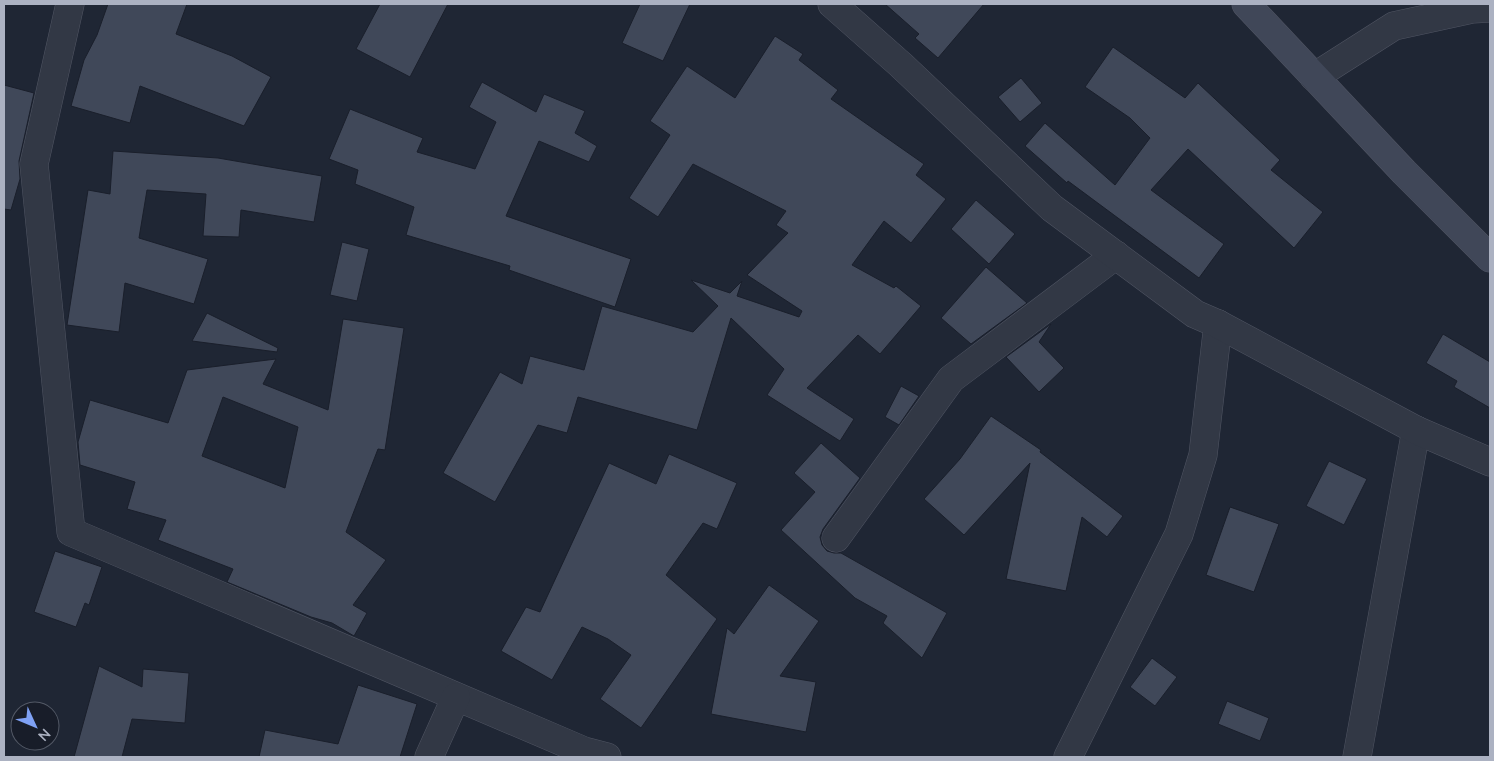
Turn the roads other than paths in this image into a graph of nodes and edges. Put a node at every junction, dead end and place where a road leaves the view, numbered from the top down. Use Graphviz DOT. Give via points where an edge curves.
graph roads {
  1 [pos="70,4"];
  2 [pos="832,4"];
  3 [pos="1246,4"];
  4 [pos="1490,8"];
  5 [pos="1394,15"];
  6 [pos="1314,77"];
  7 [pos="1116,256"];
  8 [pos="1490,258"];
  9 [pos="1218,324"];
  10 [pos="1416,430"];
  11 [pos="1490,462"];
  12 [pos="836,538"];
  13 [pos="456,697"];
  14 [pos="429,757"];
  15 [pos="607,757"];
  16 [pos="1068,757"];
  17 [pos="1357,757"];
  1 -- 13 [label="street" via="34,164 71,532"];
  2 -- 7 [label="street" via="1052,208"];
  3 -- 6 [label="main road"];
  4 -- 5 [label="street"];
  5 -- 6 [label="street"];
  6 -- 8 [label="main road"];
  7 -- 9 [label="street" via="1195,314"];
  7 -- 12 [label="street" via="952,379"];
  9 -- 10 [label="street"];
  9 -- 16 [label="street" via="1203,454 1180,534"];
  10 -- 11 [label="street"];
  10 -- 17 [label="street"];
  13 -- 14 [label="street"];
  13 -- 15 [label="street" via="584,751"];
}
